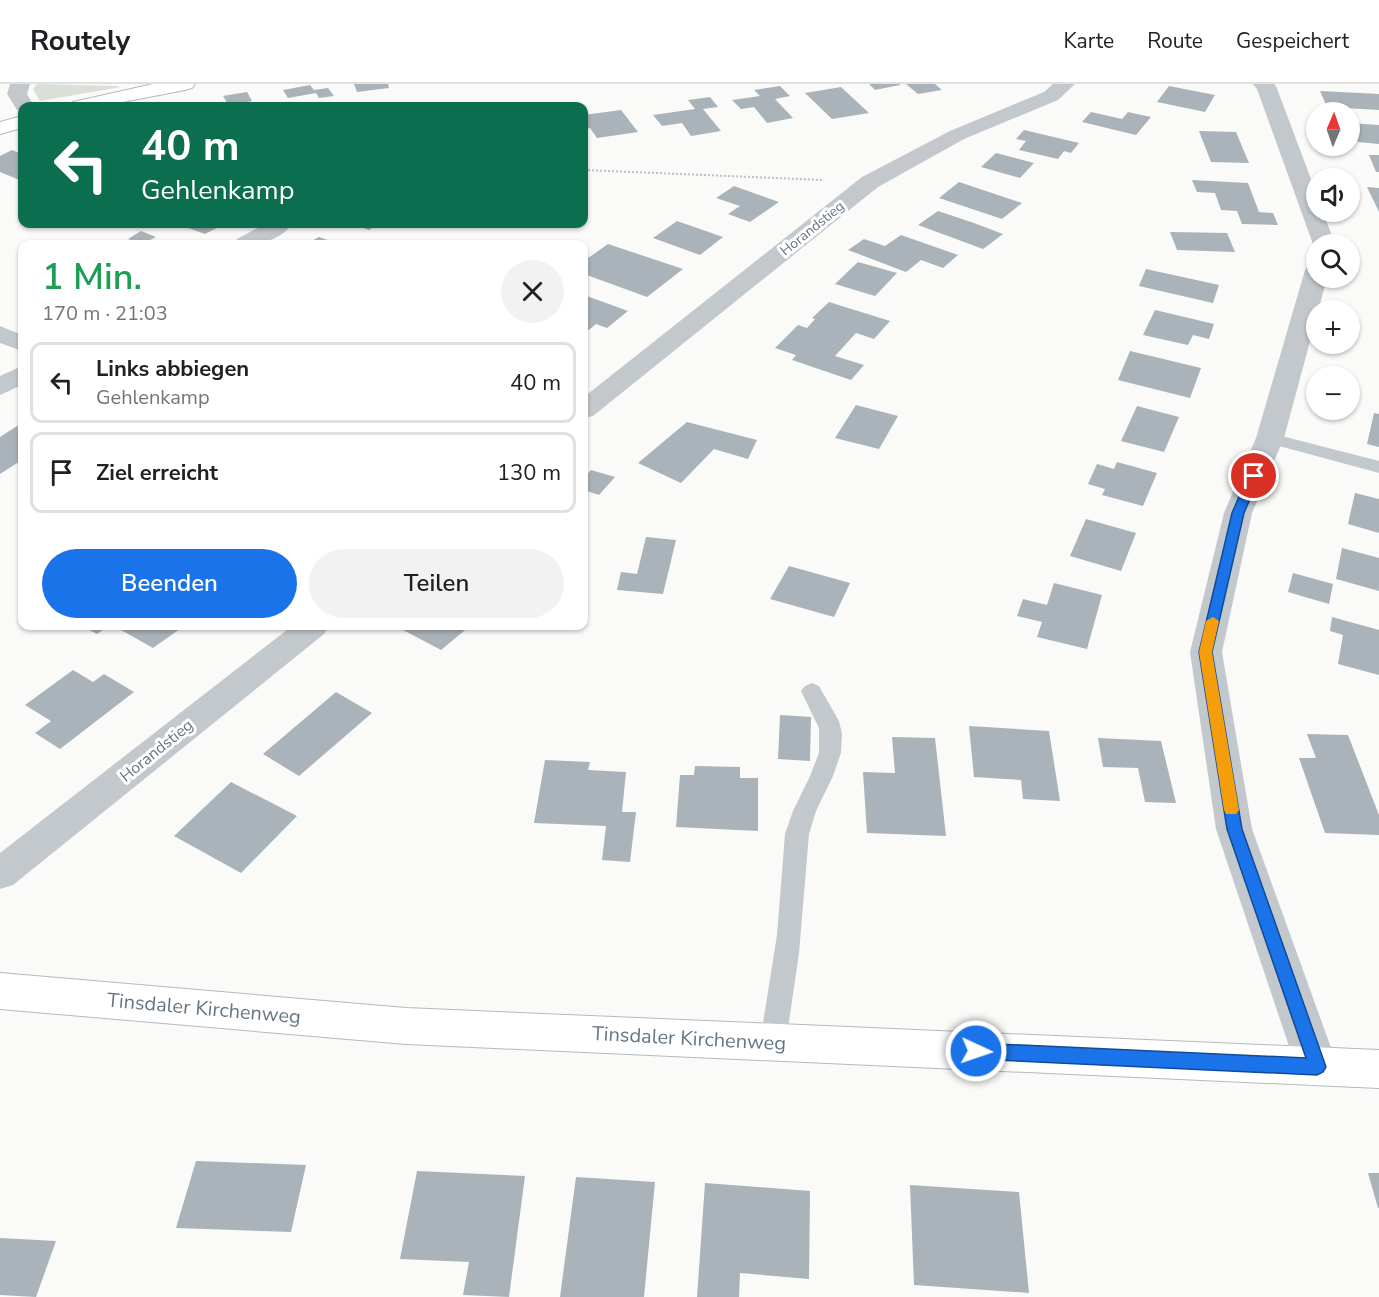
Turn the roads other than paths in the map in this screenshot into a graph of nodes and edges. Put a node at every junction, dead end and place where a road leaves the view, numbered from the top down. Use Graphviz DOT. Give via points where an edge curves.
graph roads {
  1 [pos="20,84"];
  2 [pos="184,84"];
  3 [pos="1065,84"];
  4 [pos="1263,84"];
  5 [pos="22,102"];
  6 [pos="97,102"];
  7 [pos="18,123"];
  8 [pos="0,128"];
  9 [pos="274,228"];
  10 [pos="1320,234"];
  11 [pos="252,240"];
  12 [pos="1312,288"];
  13 [pos="0,333"];
  14 [pos="18,342"];
  15 [pos="18,376"];
  16 [pos="0,387"];
  17 [pos="588,407"];
  18 [pos="1270,438"];
  19 [pos="1379,467"];
  20 [pos="308,630"];
  21 [pos="812,691"];
  22 [pos="0,874"];
  23 [pos="0,991"];
  24 [pos="773,1042"];
  25 [pos="1317,1067"];
  26 [pos="1379,1070"];
  1 -- 5 [label="street" via="17,94"];
  2 -- 6 [label="street"];
  3 -- 17 [label="street, Horandstieg" via="1051,96 957,135 870,182"];
  4 -- 10 [label="street"];
  7 -- 8 [label="street"];
  9 -- 11 [label="street"];
  12 -- 18 [label="street"];
  13 -- 14 [label="street"];
  15 -- 16 [label="street"];
  18 -- 19 [label="lane"];
  18 -- 25 [label="street" via="1238,513 1206,652 1234,829"];
  20 -- 22 [label="street, Horandstieg"];
  21 -- 24 [label="lane" via="826,715 832,739 830,755 808,799 797,833 786,961"];
  23 -- 24 [label="street, Tinsdaler Kirchenweg" via="406,1026"];
  24 -- 25 [label="street, Tinsdaler Kirchenweg"];
  25 -- 26 [label="street, Tinsdaler Kirchenweg"];
}
